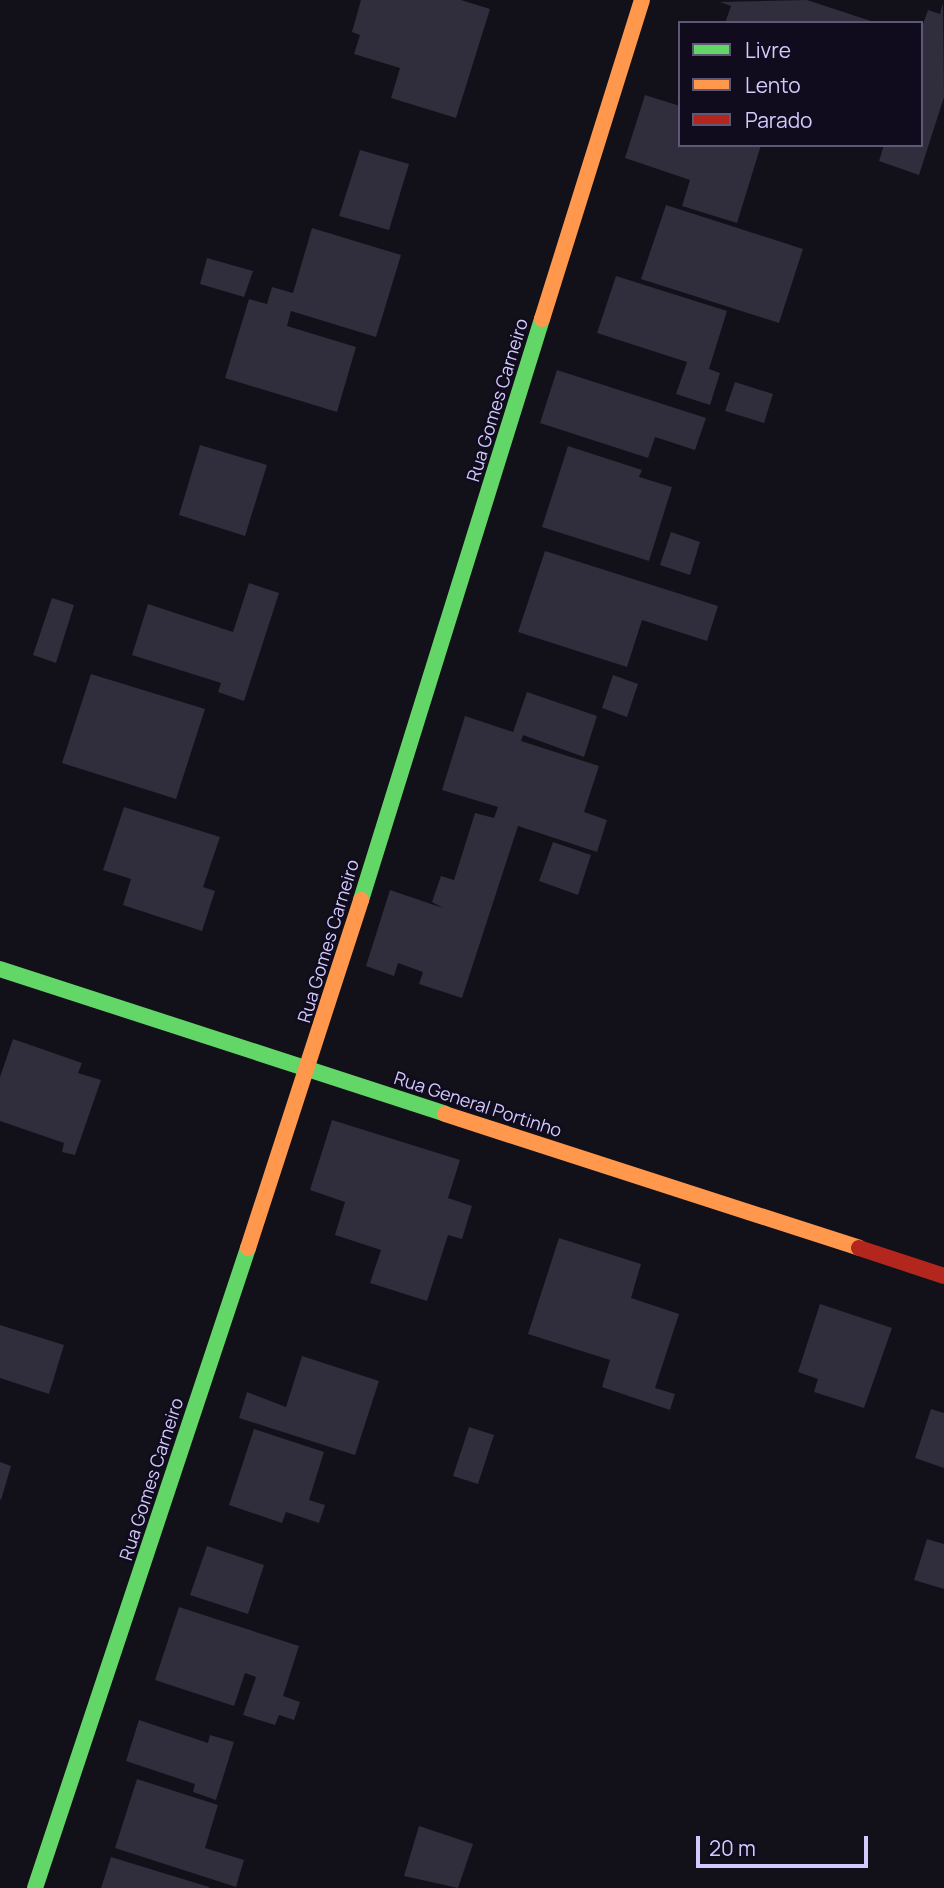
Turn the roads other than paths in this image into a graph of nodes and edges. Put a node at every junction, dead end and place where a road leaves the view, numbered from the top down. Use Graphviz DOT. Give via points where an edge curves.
graph roads {
  1 [pos="642,0"];
  2 [pos="0,969"];
  3 [pos="308,1068"];
  4 [pos="944,1276"];
  5 [pos="35,1888"];
  1 -- 3 [label="street, Rua Gomes Carneiro"];
  2 -- 3 [label="street, Rua General Portinho"];
  3 -- 4 [label="street, Rua General Portinho"];
  3 -- 5 [label="street, Rua Gomes Carneiro"];
}
